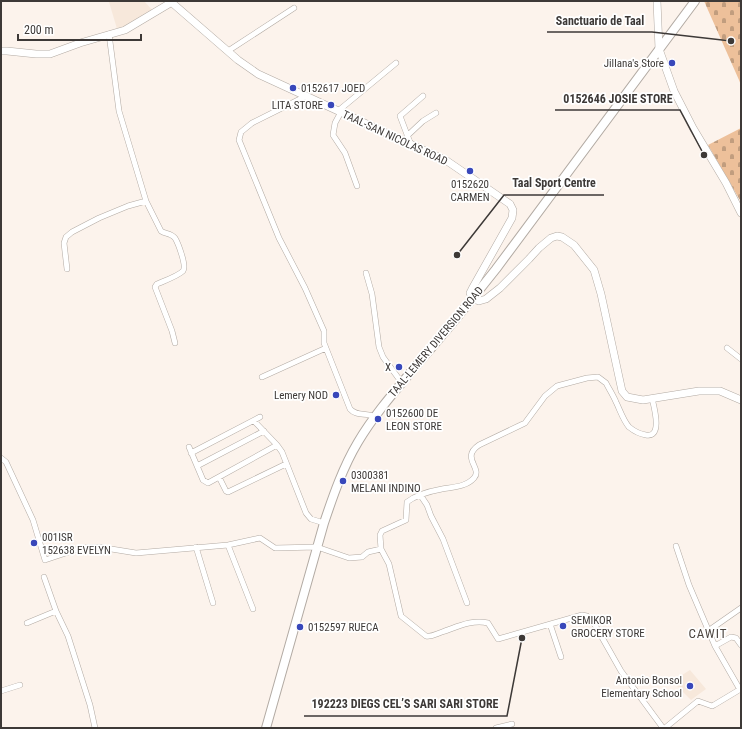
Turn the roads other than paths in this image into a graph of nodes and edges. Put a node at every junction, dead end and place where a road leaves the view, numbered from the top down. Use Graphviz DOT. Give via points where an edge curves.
graph roads {
  1 [pos="656,1"];
  2 [pos="695,1"];
  3 [pos="171,2"];
  4 [pos="294,8"];
  5 [pos="110,34"];
  6 [pos="659,49"];
  7 [pos="228,50"];
  8 [pos="1,51"];
  9 [pos="396,63"];
  10 [pos="306,96"];
  11 [pos="424,96"];
  12 [pos="340,112"];
  13 [pos="436,114"];
  14 [pos="407,136"];
  15 [pos="411,145"];
  16 [pos="357,186"];
  17 [pos="146,201"];
  18 [pos="741,212"];
  19 [pos="67,269"];
  20 [pos="366,273"];
  21 [pos="473,299"];
  22 [pos="175,343"];
  23 [pos="326,348"];
  24 [pos="727,348"];
  25 [pos="741,359"];
  26 [pos="262,377"];
  27 [pos="402,383"];
  28 [pos="652,398"];
  29 [pos="741,400"];
  30 [pos="260,417"];
  31 [pos="375,417"];
  32 [pos="254,421"];
  33 [pos="264,431"];
  34 [pos="216,432"];
  35 [pos="220,438"];
  36 [pos="277,445"];
  37 [pos="188,447"];
  38 [pos="191,453"];
  39 [pos="1,458"];
  40 [pos="286,464"];
  41 [pos="197,466"];
  42 [pos="219,477"];
  43 [pos="421,496"];
  44 [pos="324,523"];
  45 [pos="228,546"];
  46 [pos="676,546"];
  47 [pos="196,547"];
  48 [pos="317,547"];
  49 [pos="381,549"];
  50 [pos="44,577"];
  51 [pos="213,603"];
  52 [pos="468,603"];
  53 [pos="741,608"];
  54 [pos="253,609"];
  55 [pos="56,611"];
  56 [pos="26,622"];
  57 [pos="550,624"];
  58 [pos="708,631"];
  59 [pos="741,645"];
  60 [pos="715,646"];
  61 [pos="561,658"];
  62 [pos="20,685"];
  63 [pos="1,691"];
  64 [pos="512,724"];
  65 [pos="95,728"];
  66 [pos="266,728"];
  67 [pos="496,728"];
  68 [pos="664,728"];
  1 -- 6 [label="main road"];
  2 -- 6 [label="main road, TAAL-LEMERY DIVERSION ROAD"];
  3 -- 5 [label="main road" via="124,30"];
  3 -- 7 [label="main road, TAAL-SAN NICOLAS ROAD"];
  4 -- 7 [label="street"];
  5 -- 8 [label="main road" via="50,54"];
  5 -- 17 [label="street" via="119,111"];
  6 -- 18 [label="main road" via="674,91"];
  6 -- 21 [label="main road, TAAL-LEMERY DIVERSION ROAD"];
  7 -- 10 [label="main road, TAAL-SAN NICOLAS ROAD" via="258,74"];
  9 -- 12 [label="street"];
  10 -- 12 [label="main road, TAAL-SAN NICOLAS ROAD"];
  10 -- 23 [label="street" via="252,122 241,132 239,140 279,238 324,331"];
  11 -- 14 [label="street" via="400,116"];
  12 -- 15 [label="main road, TAAL-SAN NICOLAS ROAD"];
  12 -- 16 [label="street" via="333,135 345,153"];
  13 -- 14 [label="street" via="423,121"];
  14 -- 15 [label="street"];
  15 -- 21 [label="main road, TAAL-SAN NICOLAS ROAD" via="447,161 512,207 512,218 470,293"];
  17 -- 19 [label="street" via="99,218 66,237 64,243"];
  17 -- 22 [label="street" via="160,231 175,239 184,262 182,272 155,287"];
  20 -- 27 [label="street" via="372,294 379,348"];
  21 -- 27 [label="main road, TAAL-LEMERY DIVERSION ROAD"];
  21 -- 28 [label="main road" via="486,299 551,238 562,237 574,245 594,270 622,391 627,397 643,400"];
  23 -- 26 [label="street"];
  23 -- 31 [label="street" via="350,409 356,414 370,414"];
  24 -- 25 [label="street"];
  27 -- 31 [label="main road, TAAL-LEMERY DIVERSION ROAD"];
  28 -- 29 [label="main road" via="699,391 720,391"];
  28 -- 43 [label="street" via="656,424 655,431 648,435 637,432 624,420 616,400 602,379 587,378 557,386 545,396 525,422 473,449 470,457 476,471 474,478 464,485"];
  30 -- 32 [label="street"];
  31 -- 44 [label="main road, TAAL-LEMERY DIVERSION ROAD" via="351,455"];
  32 -- 33 [label="street"];
  32 -- 35 [label="street"];
  33 -- 36 [label="street"];
  33 -- 41 [label="street"];
  34 -- 35 [label="street"];
  35 -- 38 [label="street"];
  36 -- 40 [label="street"];
  36 -- 42 [label="street"];
  37 -- 38 [label="street"];
  38 -- 41 [label="street"];
  39 -- 47 [label="street" via="6,462 33,520 44,560 81,548 99,547 136,553"];
  40 -- 42 [label="street" via="228,492"];
  40 -- 44 [label="street" via="306,514 311,519"];
  41 -- 42 [label="street" via="206,483"];
  43 -- 49 [label="street" via="407,502 406,520 382,531"];
  43 -- 52 [label="street" via="443,539"];
  44 -- 48 [label="main road, TAAL-LEMERY DIVERSION ROAD"];
  45 -- 47 [label="street"];
  45 -- 48 [label="street" via="260,538 275,548"];
  45 -- 54 [label="street"];
  46 -- 58 [label="street"];
  47 -- 51 [label="street"];
  48 -- 49 [label="street" via="349,558 362,557 368,552"];
  48 -- 66 [label="main road, TAAL-LEMERY DIVERSION ROAD"];
  49 -- 57 [label="street" via="389,564 401,616 426,636 473,621 488,623 498,639"];
  50 -- 55 [label="street"];
  53 -- 58 [label="street"];
  55 -- 56 [label="street"];
  55 -- 65 [label="street" via="77,662"];
  57 -- 61 [label="street"];
  57 -- 68 [label="street" via="582,615 587,616 595,625 621,671"];
  58 -- 60 [label="street"];
  59 -- 60 [label="street" via="736,638 731,637"];
  60 -- 68 [label="street" via="738,683 739,690 712,706 698,702"];
  62 -- 63 [label="street"];
  64 -- 67 [label="street"];
}
